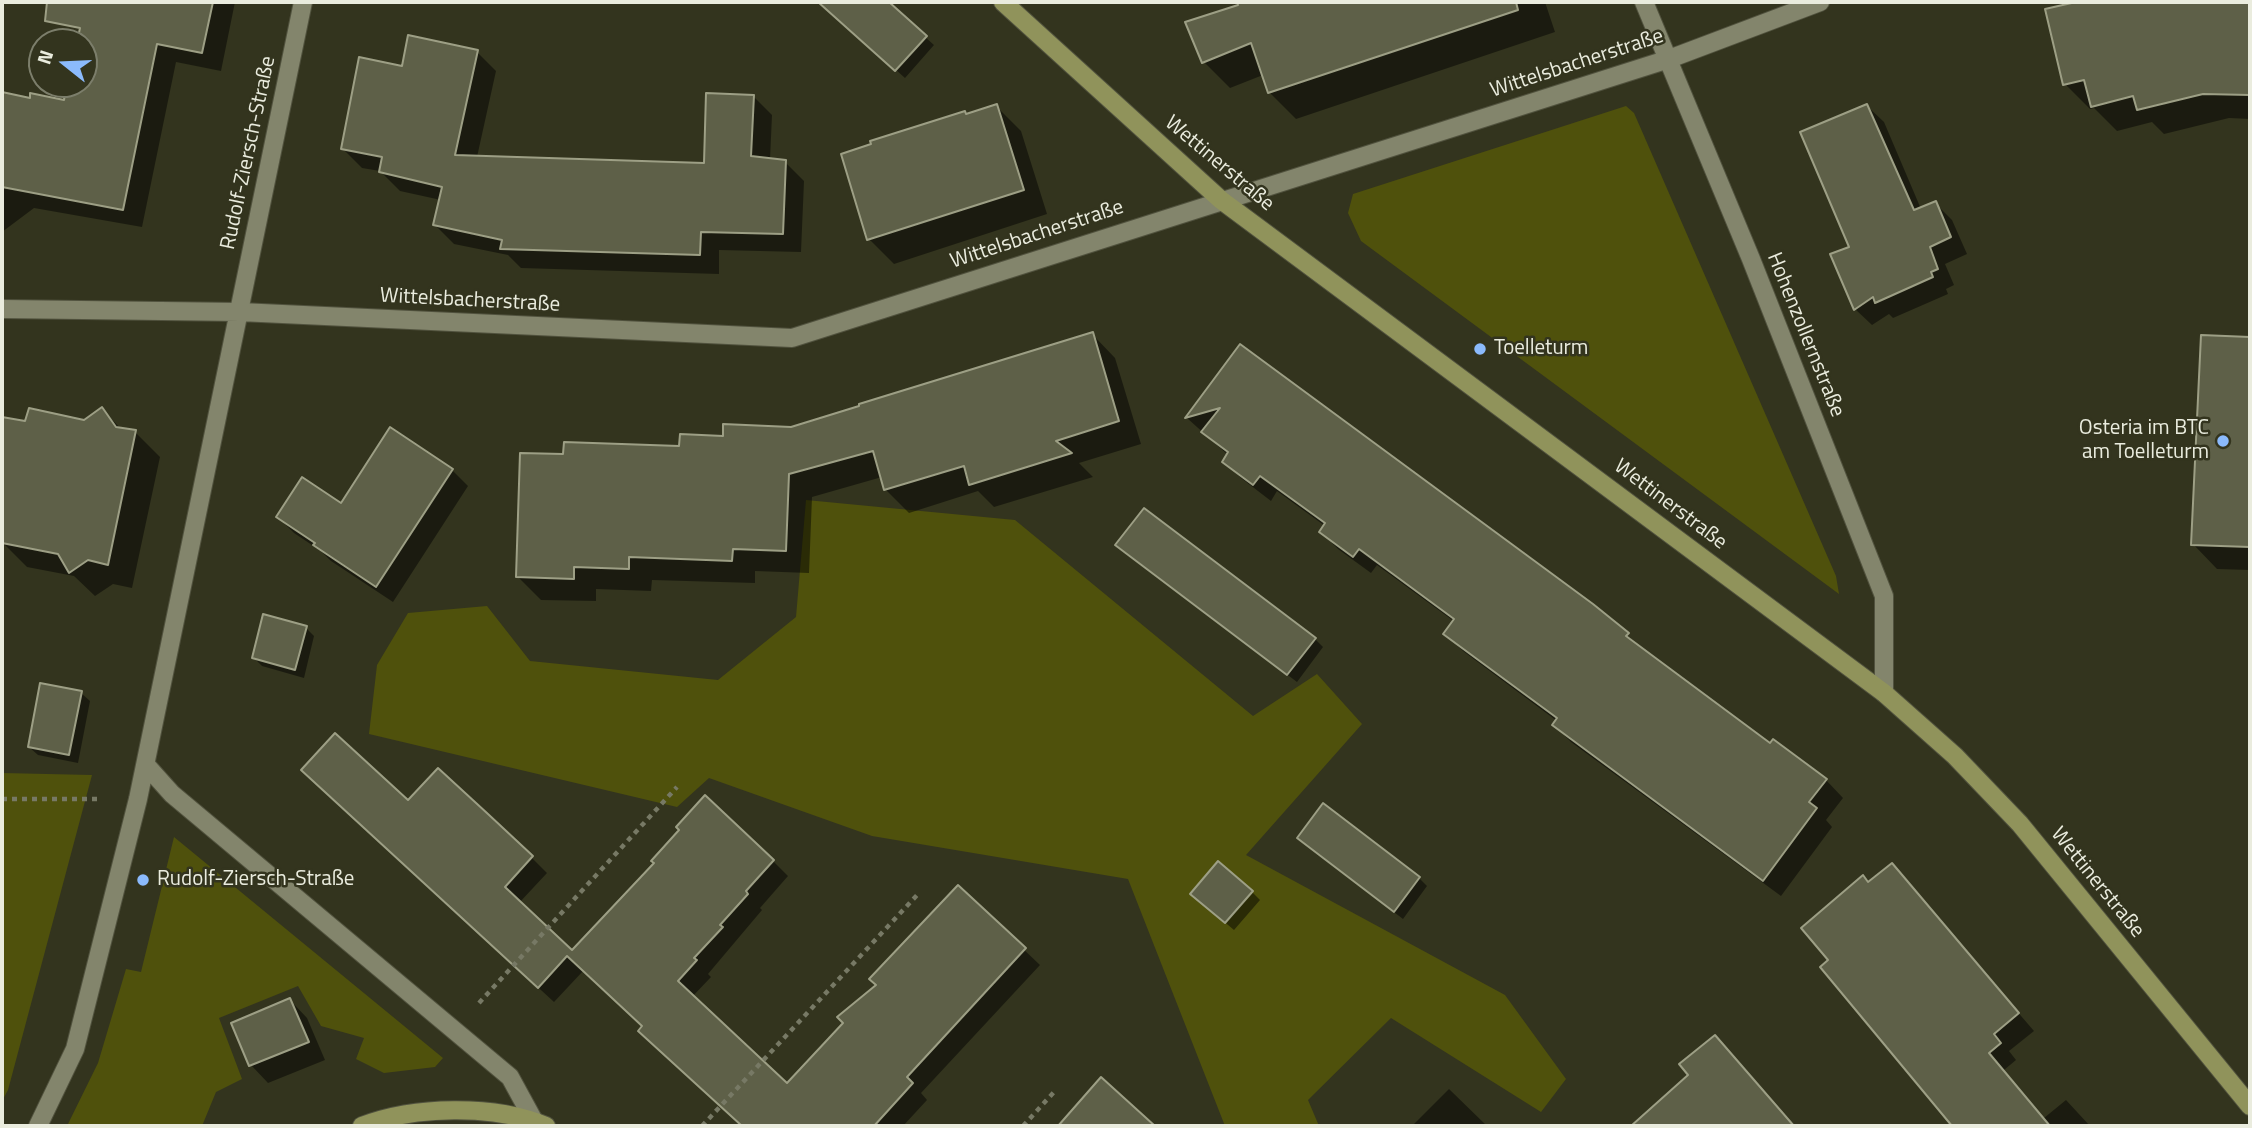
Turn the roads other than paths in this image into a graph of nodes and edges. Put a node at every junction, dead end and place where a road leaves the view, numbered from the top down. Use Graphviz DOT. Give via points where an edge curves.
graph roads {
  1 [pos="303,2"];
  2 [pos="1003,2"];
  3 [pos="1644,2"];
  4 [pos="1820,2"];
  5 [pos="1670,59"];
  6 [pos="1221,200"];
  7 [pos="2,309"];
  8 [pos="240,312"];
  9 [pos="1884,693"];
  10 [pos="145,765"];
  11 [pos="2250,1106"];
  12 [pos="540,1124"];
  13 [pos="38,1126"];
  14 [pos="362,1126"];
  1 -- 8 [label="street, Rudolf-Ziersch-Straße"];
  2 -- 6 [label="street, Wettinerstraße"];
  3 -- 5 [label="street, Hohenzollernstraße"];
  4 -- 5 [label="street, Wittelsbacherstraße"];
  5 -- 6 [label="street, Wittelsbacherstraße"];
  5 -- 9 [label="street, Hohenzollernstraße" via="1884,596"];
  6 -- 8 [label="street, Wittelsbacherstraße" via="792,338"];
  6 -- 9 [label="street, Wettinerstraße"];
  7 -- 8 [label="street"];
  8 -- 10 [label="street, Rudolf-Ziersch-Straße"];
  9 -- 11 [label="street, Wettinerstraße" via="1955,756 2020,824"];
  10 -- 12 [label="street" via="172,794 510,1077"];
  10 -- 13 [label="street, Rudolf-Ziersch-Straße" via="75,1049"];
  12 -- 14 [label="street" via="493,1112 426,1111"];
}
